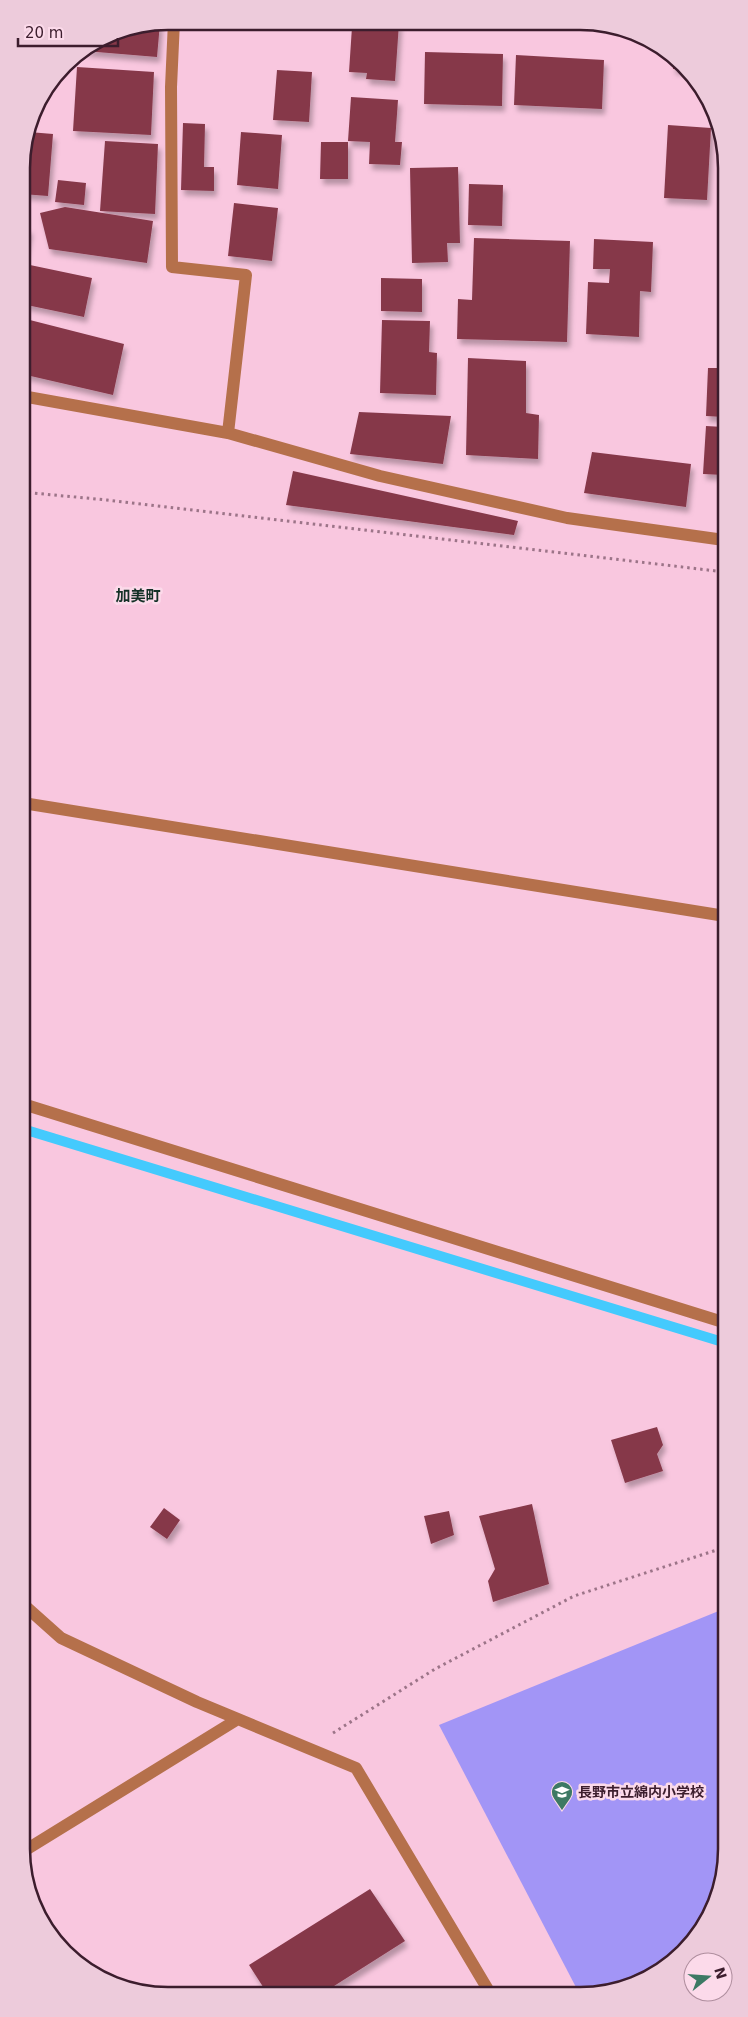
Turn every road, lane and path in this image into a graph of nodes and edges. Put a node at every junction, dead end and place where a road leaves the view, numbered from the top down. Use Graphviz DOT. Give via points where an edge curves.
graph roads {
  1 [pos="174,30"];
  2 [pos="30,397"];
  3 [pos="228,433"];
  4 [pos="30,493"];
  5 [pos="718,539"];
  6 [pos="718,571"];
  7 [pos="30,805"];
  8 [pos="718,915"];
  9 [pos="30,1106"];
  10 [pos="718,1321"];
  11 [pos="718,1550"];
  12 [pos="30,1610"];
  13 [pos="238,1719"];
  14 [pos="309,1749"];
  15 [pos="30,1847"];
  16 [pos="486,1987"];
  1 -- 3 [label="street" via="172,267 246,275"];
  2 -- 3 [label="street"];
  3 -- 5 [label="street" via="380,476 558,516"];
  4 -- 6 [label="path"];
  7 -- 8 [label="street"];
  9 -- 10 [label="street"];
  11 -- 14 [label="path" via="574,1596 435,1669"];
  12 -- 13 [label="street" via="60,1638"];
  13 -- 14 [label="street"];
  13 -- 15 [label="street"];
  14 -- 16 [label="street" via="356,1768"];
}
